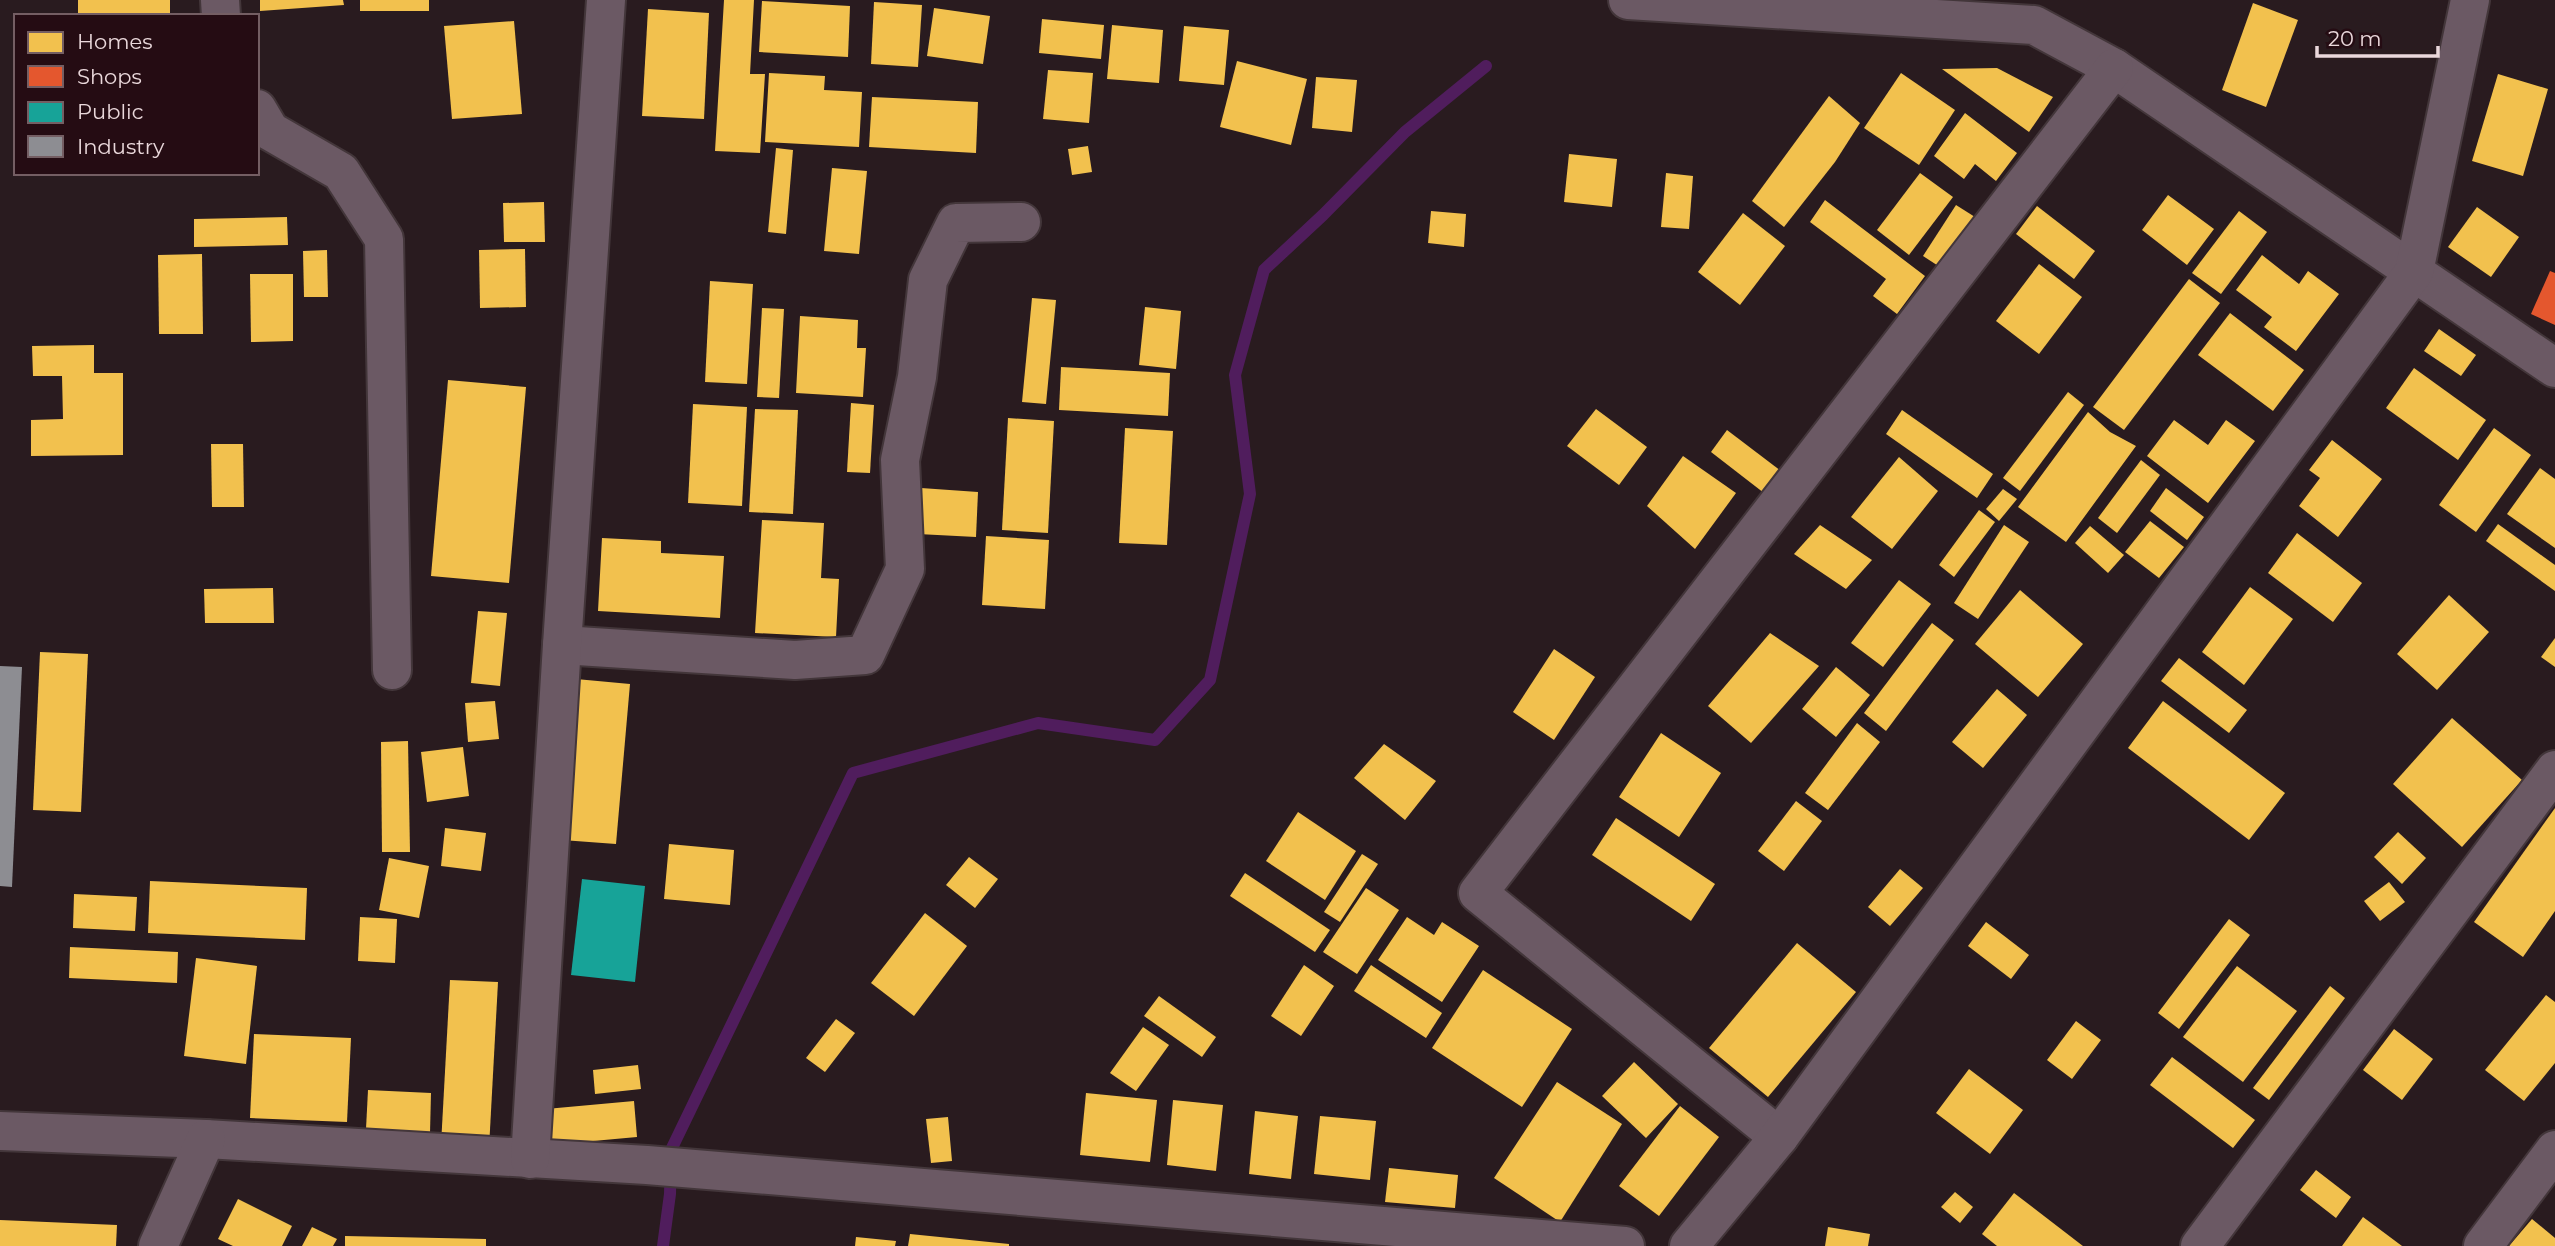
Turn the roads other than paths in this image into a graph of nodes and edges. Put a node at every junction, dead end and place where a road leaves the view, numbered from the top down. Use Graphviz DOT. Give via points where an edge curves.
graph roads {
  1 [pos="606,0"];
  2 [pos="1628,0"];
  3 [pos="2470,0"];
  4 [pos="2043,12"];
  5 [pos="2113,68"];
  6 [pos="259,112"];
  7 [pos="1020,222"];
  8 [pos="2414,272"];
  9 [pos="2555,368"];
  10 [pos="562,645"];
  11 [pos="392,670"];
  12 [pos="2555,770"];
  13 [pos="0,1131"];
  14 [pos="1779,1137"];
  15 [pos="206,1139"];
  16 [pos="2555,1150"];
  17 [pos="530,1159"];
  18 [pos="158,1246"];
  19 [pos="1625,1246"];
  20 [pos="1689,1246"];
  21 [pos="2200,1246"];
  22 [pos="2483,1246"];
  1 -- 10 [label="street"];
  2 -- 4 [label="street"];
  3 -- 8 [label="street"];
  4 -- 5 [label="street"];
  5 -- 8 [label="street"];
  5 -- 14 [label="street" via="1478,893"];
  6 -- 11 [label="street" via="270,131 341,172 384,239"];
  7 -- 10 [label="street" via="956,223 928,281 917,377 900,460 905,569 865,655 795,660"];
  8 -- 9 [label="street"];
  8 -- 14 [label="street"];
  10 -- 17 [label="street"];
  12 -- 21 [label="street"];
  13 -- 15 [label="street"];
  14 -- 20 [label="street"];
  15 -- 17 [label="street"];
  15 -- 18 [label="street"];
  16 -- 22 [label="street"];
  17 -- 19 [label="street"];
}
